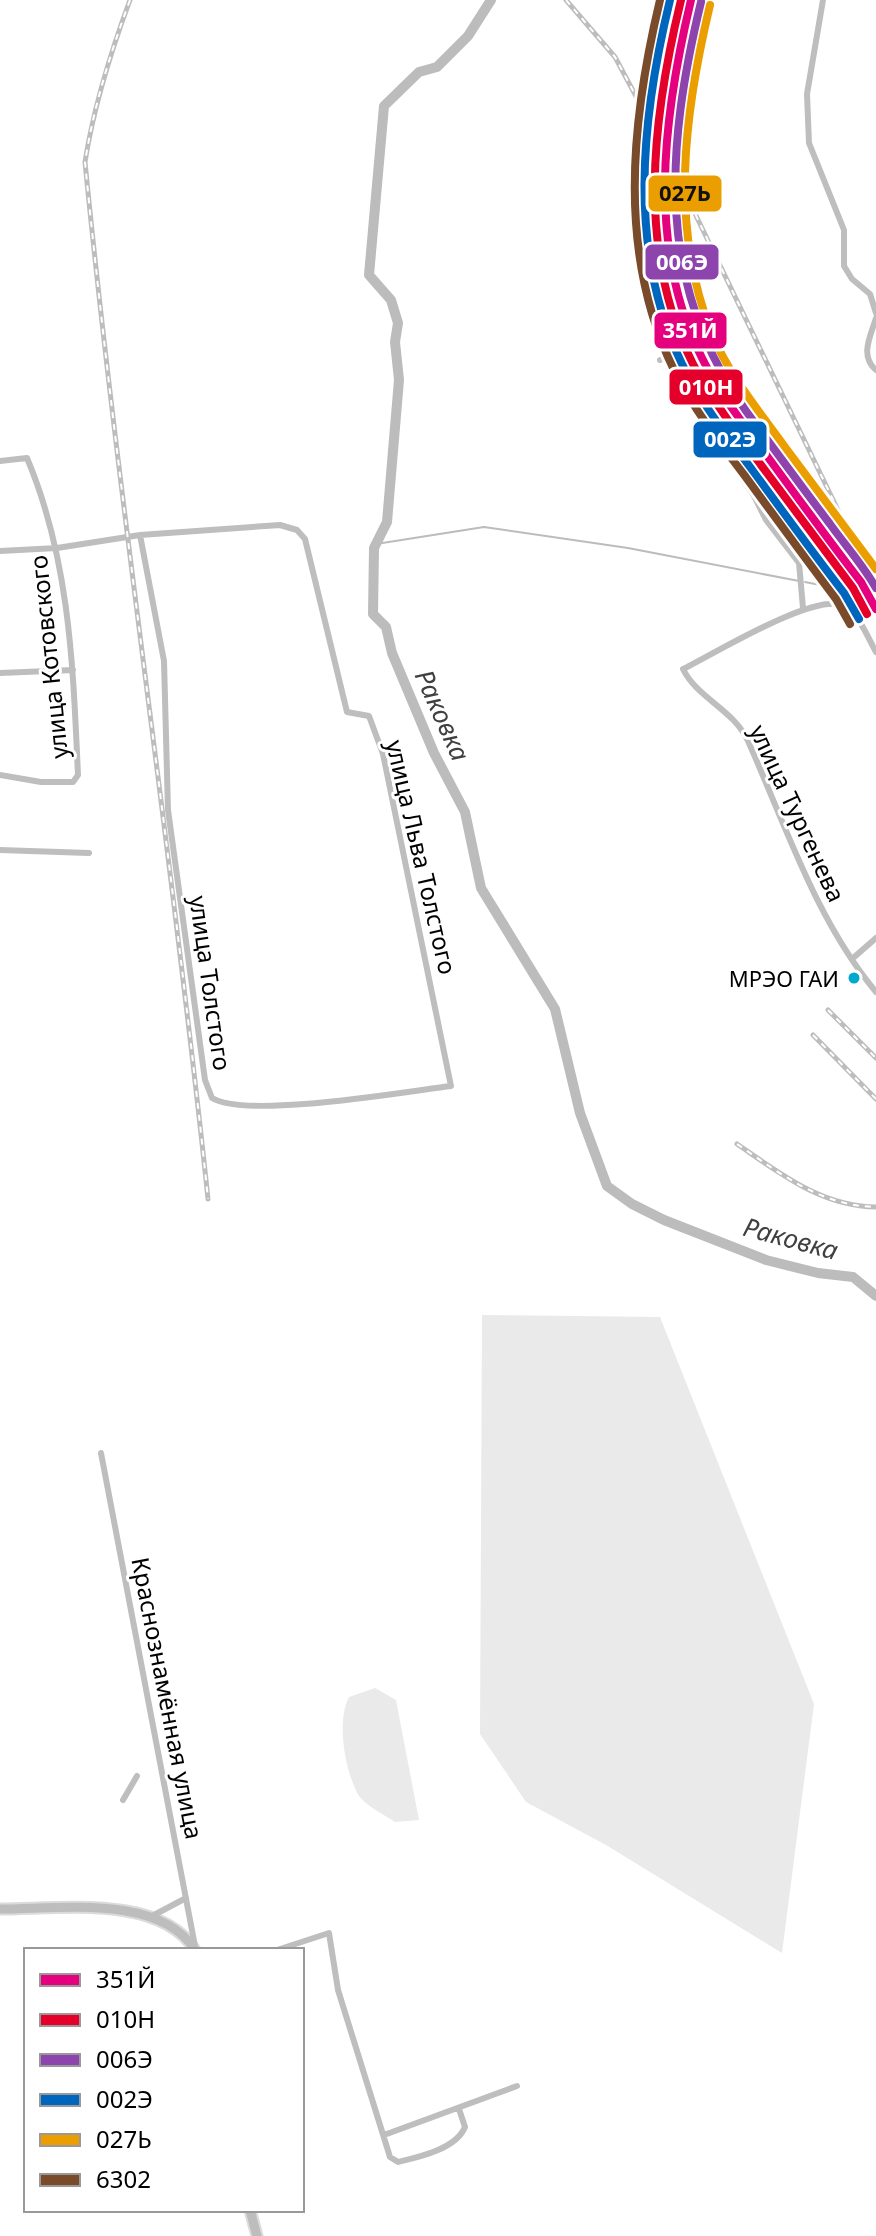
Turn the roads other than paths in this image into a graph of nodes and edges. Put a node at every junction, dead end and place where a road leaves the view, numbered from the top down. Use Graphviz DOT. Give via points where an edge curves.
graph roads {
  1 [pos="823,0"];
  2 [pos="876,315"];
  3 [pos="660,360"];
  4 [pos="876,370"];
  5 [pos="0,461"];
  6 [pos="140,535"];
  7 [pos="57,548"];
  8 [pos="0,551"];
  9 [pos="803,608"];
  10 [pos="876,652"];
  11 [pos="73,670"];
  12 [pos="0,673"];
  13 [pos="0,775"];
  14 [pos="0,850"];
  15 [pos="89,853"];
  16 [pos="876,938"];
  17 [pos="852,959"];
  18 [pos="876,992"];
  19 [pos="451,1086"];
  20 [pos="101,1453"];
  21 [pos="137,1776"];
  22 [pos="123,1800"];
  23 [pos="186,1898"];
  24 [pos="0,1909"];
  25 [pos="154,1915"];
  26 [pos="194,1948"];
  27 [pos="195,1948"];
  28 [pos="283,1948"];
  29 [pos="517,2086"];
  30 [pos="459,2109"];
  31 [pos="384,2135"];
  32 [pos="251,2212"];
  33 [pos="257,2236"];
  1 -- 2 [label="street" via="806,123 809,143 846,238 844,266 870,294"];
  2 -- 4 [label="street" via="866,352"];
  3 -- 9 [label="street" via="677,353 684,363 734,467 799,563"];
  5 -- 7 [label="street, улица Котовского" via="26,458"];
  6 -- 7 [label="street, улица Льва Толстого"];
  6 -- 19 [label="street, улица Льва Толстого" via="280,525 305,539 347,712 369,716 383,754"];
  6 -- 19 [label="street, улица Толстого" via="166,688 171,833 205,1080 212,1098 227,1106 306,1103"];
  7 -- 8 [label="street, улица Льва Толстого"];
  7 -- 11 [label="street, улица Котовского"];
  9 -- 10 [label="street" via="846,606"];
  9 -- 17 [label="street, улица Тургенева" via="683,669 748,741 817,899"];
  11 -- 12 [label="street"];
  11 -- 13 [label="street, улица Котовского" via="76,780 41,782"];
  14 -- 15 [label="street"];
  16 -- 17 [label="street"];
  17 -- 18 [label="street, улица Тургенева"];
  20 -- 23 [label="street, Краснознамённая улица"];
  21 -- 22 [label="street"];
  23 -- 25 [label="street"];
  23 -- 27 [label="street, Краснознамённая улица"];
  24 -- 25 [label="highway"];
  25 -- 26 [label="highway, Краснознамённая улица" via="186,1935"];
  28 -- 31 [label="street" via="329,1933 338,1990"];
  29 -- 30 [label="street"];
  30 -- 31 [label="street"];
  30 -- 31 [label="street" via="463,2133 448,2145 411,2159 398,2162 390,2157"];
  32 -- 33 [label="highway"];
}
